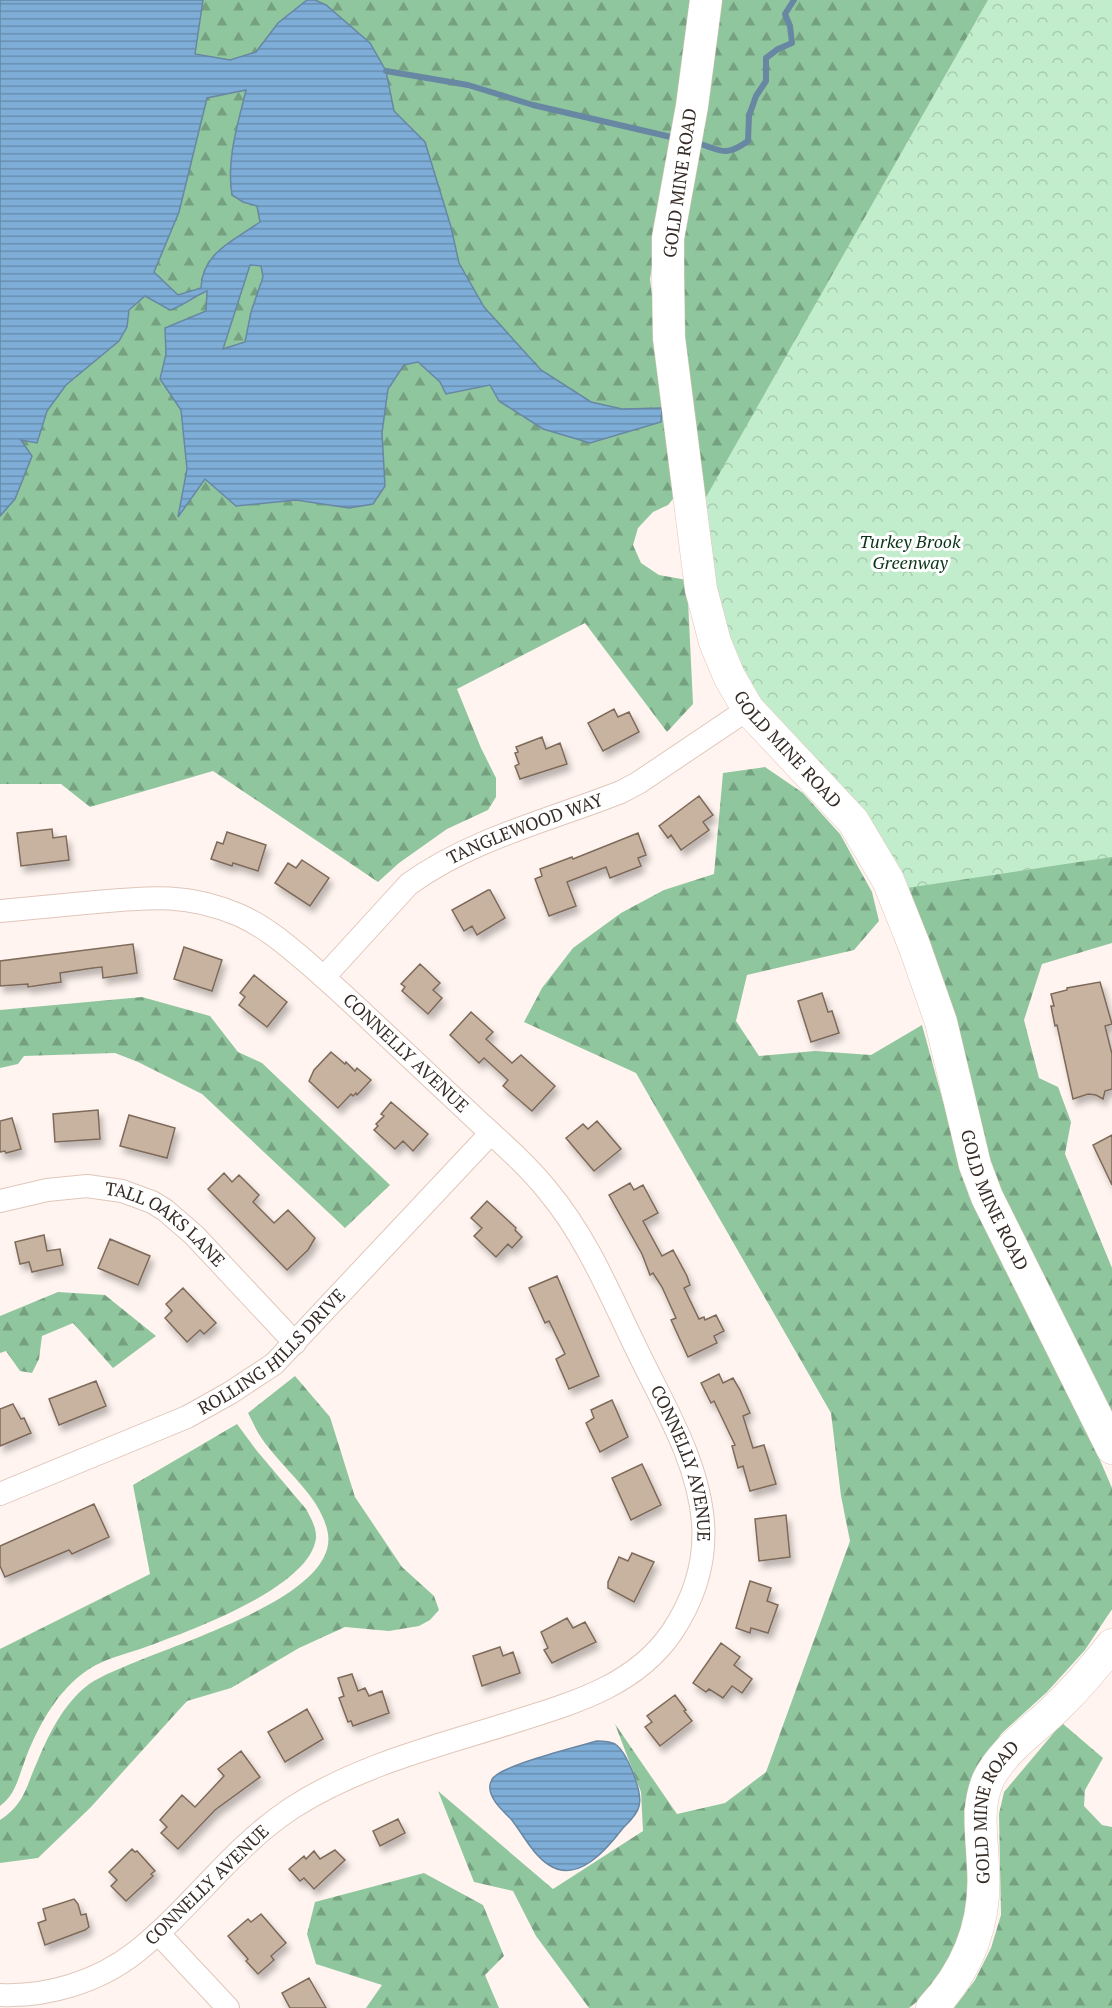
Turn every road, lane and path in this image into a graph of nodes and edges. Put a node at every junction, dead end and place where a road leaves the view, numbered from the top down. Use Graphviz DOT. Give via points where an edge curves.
graph roads {
  1 [pos="706,0"];
  2 [pos="748,709"];
  3 [pos="0,911"];
  4 [pos="324,977"];
  5 [pos="491,1133"];
  6 [pos="0,1201"];
  7 [pos="295,1343"];
  8 [pos="1112,1448"];
  9 [pos="0,1494"];
  10 [pos="1112,1645"];
  11 [pos="158,1933"];
  12 [pos="0,1995"];
  13 [pos="228,2008"];
  14 [pos="932,2008"];
  1 -- 2 [label="street, GOLD MINE ROAD" via="668,238 669,338 701,588 715,642"];
  2 -- 4 [label="street, TANGLEWOOD WAY" via="638,783 461,853 426,872 409,884"];
  2 -- 8 [label="street, GOLD MINE ROAD" via="853,821 888,880 941,1022 975,1165 987,1197"];
  3 -- 4 [label="street, CONNELLY AVENUE" via="155,897 183,899 240,915 276,936"];
  4 -- 5 [label="street, CONNELLY AVENUE"];
  5 -- 7 [label="street, ROLLING HILLS DRIVE"];
  5 -- 11 [label="street, CONNELLY AVENUE" via="546,1188 584,1242 693,1470 702,1510 704,1544 701,1569 690,1599 657,1652 627,1678 608,1688 350,1776 314,1794 236,1852"];
  6 -- 7 [label="street, TALL OAKS LANE" via="57,1188 87,1186 123,1191 152,1202 194,1235"];
  7 -- 9 [label="street, ROLLING HILLS DRIVE" via="274,1364 212,1404"];
  10 -- 14 [label="street, GOLD MINE ROAD" via="1069,1695 1005,1755 989,1778 980,1809 984,1891 980,1921 962,1970"];
  11 -- 12 [label="street, CONNELLY AVENUE" via="133,1955 84,1981 36,1993"];
  11 -- 13 [label="street"];
}
